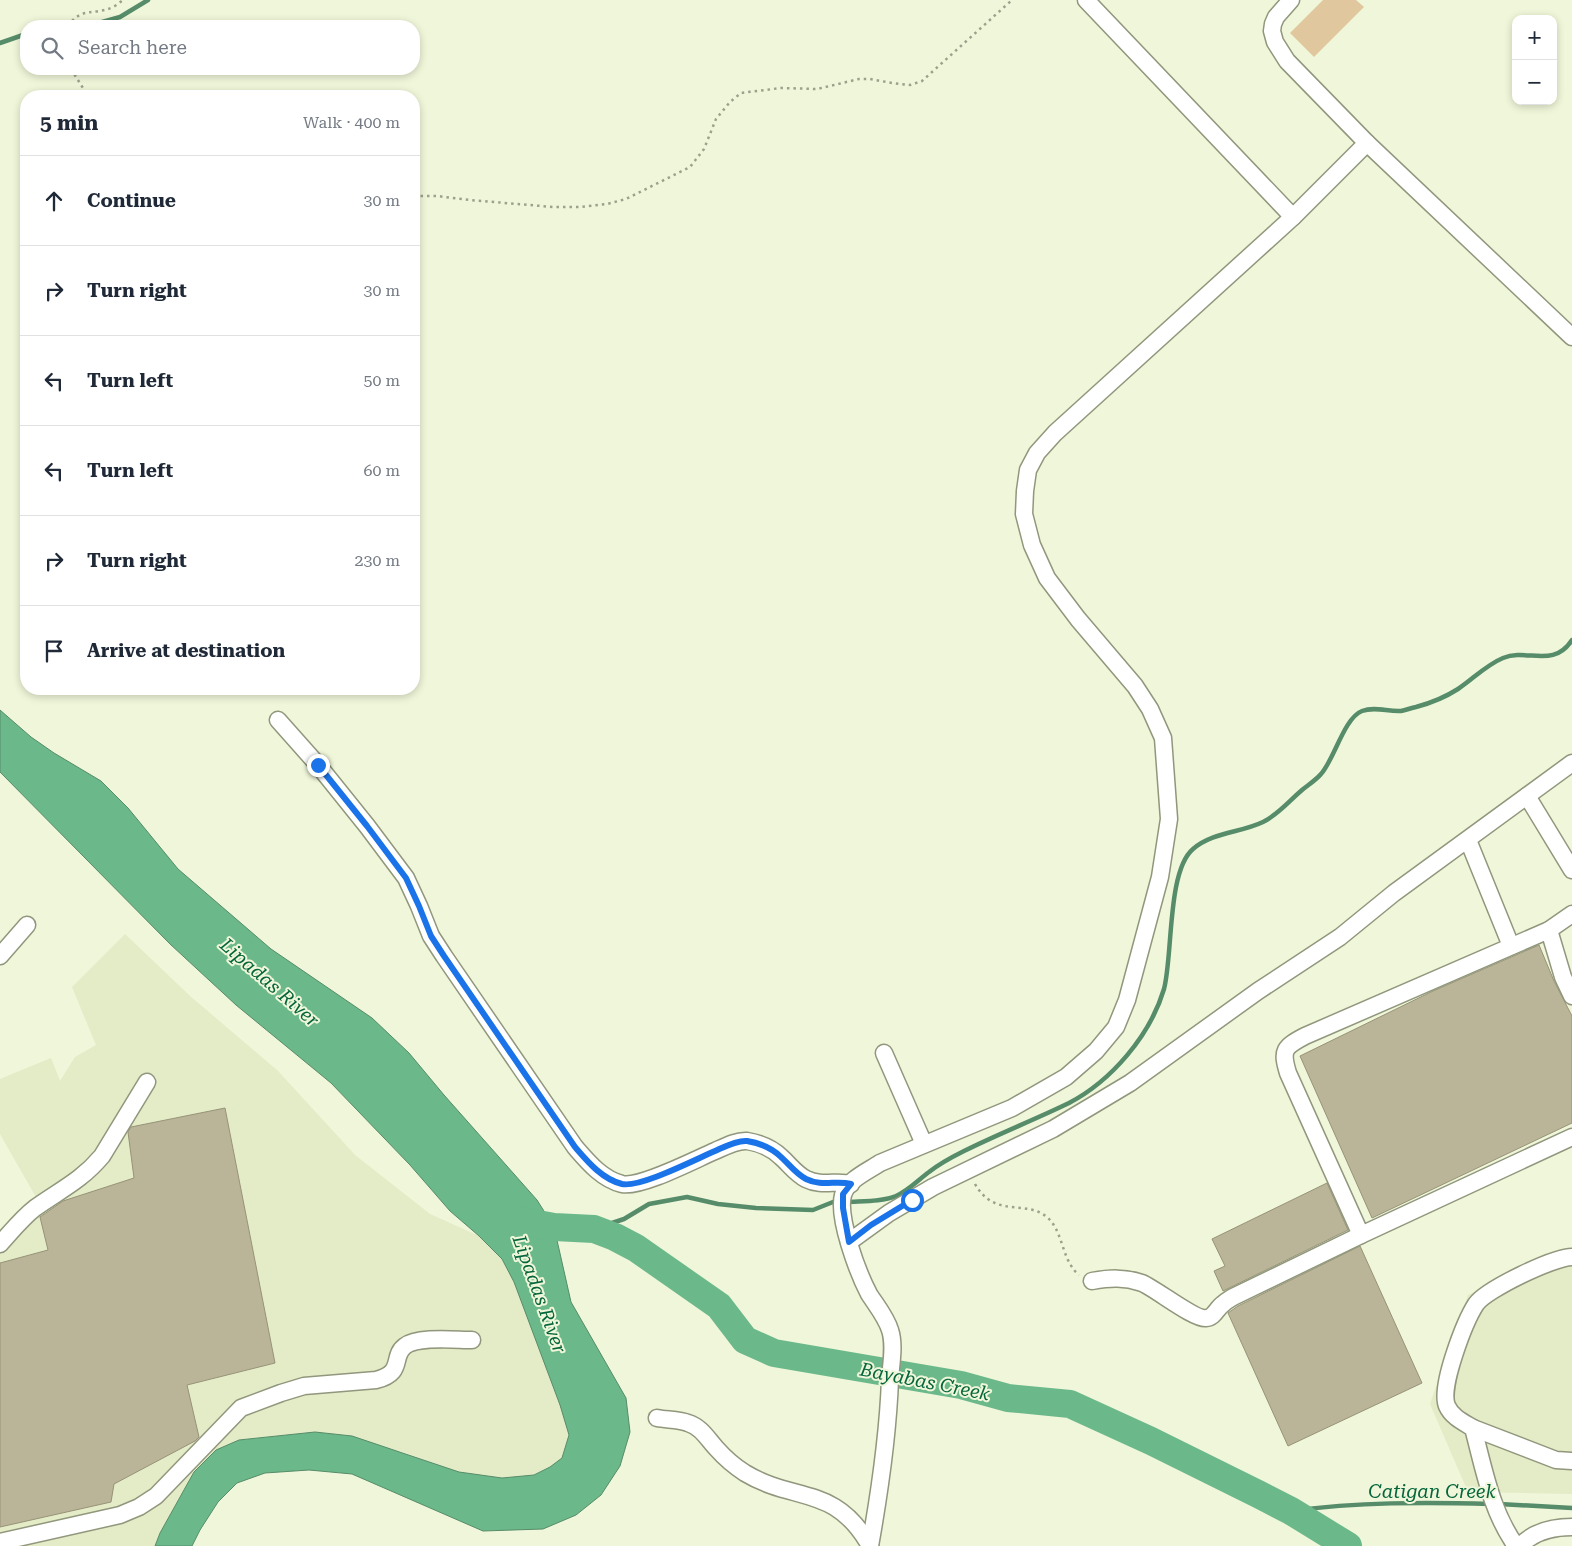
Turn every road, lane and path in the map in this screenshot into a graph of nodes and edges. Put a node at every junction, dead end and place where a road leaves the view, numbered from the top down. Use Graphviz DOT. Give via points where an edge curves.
graph roads {
  1 [pos="123,0"];
  2 [pos="1012,0"];
  3 [pos="1086,0"];
  4 [pos="1291,0"];
  5 [pos="72,20"];
  6 [pos="75,75"];
  7 [pos="84,90"];
  8 [pos="1367,143"];
  9 [pos="420,196"];
  10 [pos="1292,217"];
  11 [pos="1572,337"];
  12 [pos="278,720"];
  13 [pos="1572,763"];
  14 [pos="1528,796"];
  15 [pos="1468,840"];
  16 [pos="1572,870"];
  17 [pos="1572,914"];
  18 [pos="27,925"];
  19 [pos="1548,930"];
  20 [pos="1511,946"];
  21 [pos="0,956"];
  22 [pos="1572,996"];
  23 [pos="884,1053"];
  24 [pos="147,1082"];
  25 [pos="1572,1137"];
  26 [pos="924,1144"];
  27 [pos="969,1169"];
  28 [pos="846,1195"];
  29 [pos="1361,1235"];
  30 [pos="849,1242"];
  31 [pos="0,1244"];
  32 [pos="1572,1258"];
  33 [pos="1092,1280"];
  34 [pos="472,1340"];
  35 [pos="657,1418"];
  36 [pos="1473,1428"];
  37 [pos="1572,1461"];
  38 [pos="1572,1527"];
  39 [pos="0,1542"];
  40 [pos="870,1546"];
  41 [pos="1518,1546"];
  1 -- 5 [label="path" via="113,7 85,11"];
  2 -- 9 [label="path" via="922,81 910,85 859,79 817,89 781,88 741,93 716,119 704,149 690,167 626,199 580,207"];
  3 -- 10 [label="street"];
  4 -- 8 [label="street" via="1273,24 1275,42 1287,61"];
  6 -- 7 [label="path"];
  8 -- 10 [label="street"];
  8 -- 11 [label="street"];
  10 -- 26 [label="street" via="1055,433 1037,453 1028,470 1024,514 1032,545 1047,578 1135,686 1163,738 1168,819 1161,867 1127,1000 1116,1027 1096,1051 1066,1078 1012,1108"];
  12 -- 28 [label="street" via="406,878 431,936 575,1147 590,1164 624,1184 645,1180 745,1140 780,1155 806,1180 820,1184 844,1182"];
  13 -- 14 [label="street"];
  14 -- 15 [label="street"];
  14 -- 16 [label="street"];
  15 -- 20 [label="street"];
  15 -- 27 [label="street" via="1340,937 1130,1082 1053,1129"];
  17 -- 19 [label="street"];
  18 -- 21 [label="street"];
  19 -- 20 [label="street"];
  19 -- 22 [label="street"];
  20 -- 29 [label="street" via="1305,1036 1284,1050 1288,1073"];
  23 -- 26 [label="street"];
  24 -- 31 [label="street" via="110,1145 93,1167 33,1210"];
  25 -- 29 [label="street"];
  26 -- 28 [label="street" via="863,1174"];
  27 -- 30 [label="street" via="889,1213"];
  27 -- 33 [label="path" via="975,1185 989,1201 1046,1216 1054,1225 1072,1269"];
  28 -- 30 [label="street"];
  29 -- 33 [label="street" via="1233,1298 1209,1318 1194,1315 1142,1283 1121,1277"];
  30 -- 40 [label="street" via="861,1278 890,1328 892,1345 886,1453"];
  32 -- 36 [label="street" via="1542,1266 1492,1291 1477,1303 1446,1380 1446,1405 1454,1417"];
  34 -- 39 [label="street" via="414,1341 401,1350 393,1372 385,1378 304,1386 241,1408 156,1496 139,1507 120,1515"];
  35 -- 40 [label="street" via="687,1422 697,1427 731,1464 746,1473 835,1507 855,1523"];
  36 -- 37 [label="street" via="1556,1460"];
  36 -- 41 [label="street" via="1500,1520"];
  38 -- 41 [label="street" via="1544,1530"];
}
